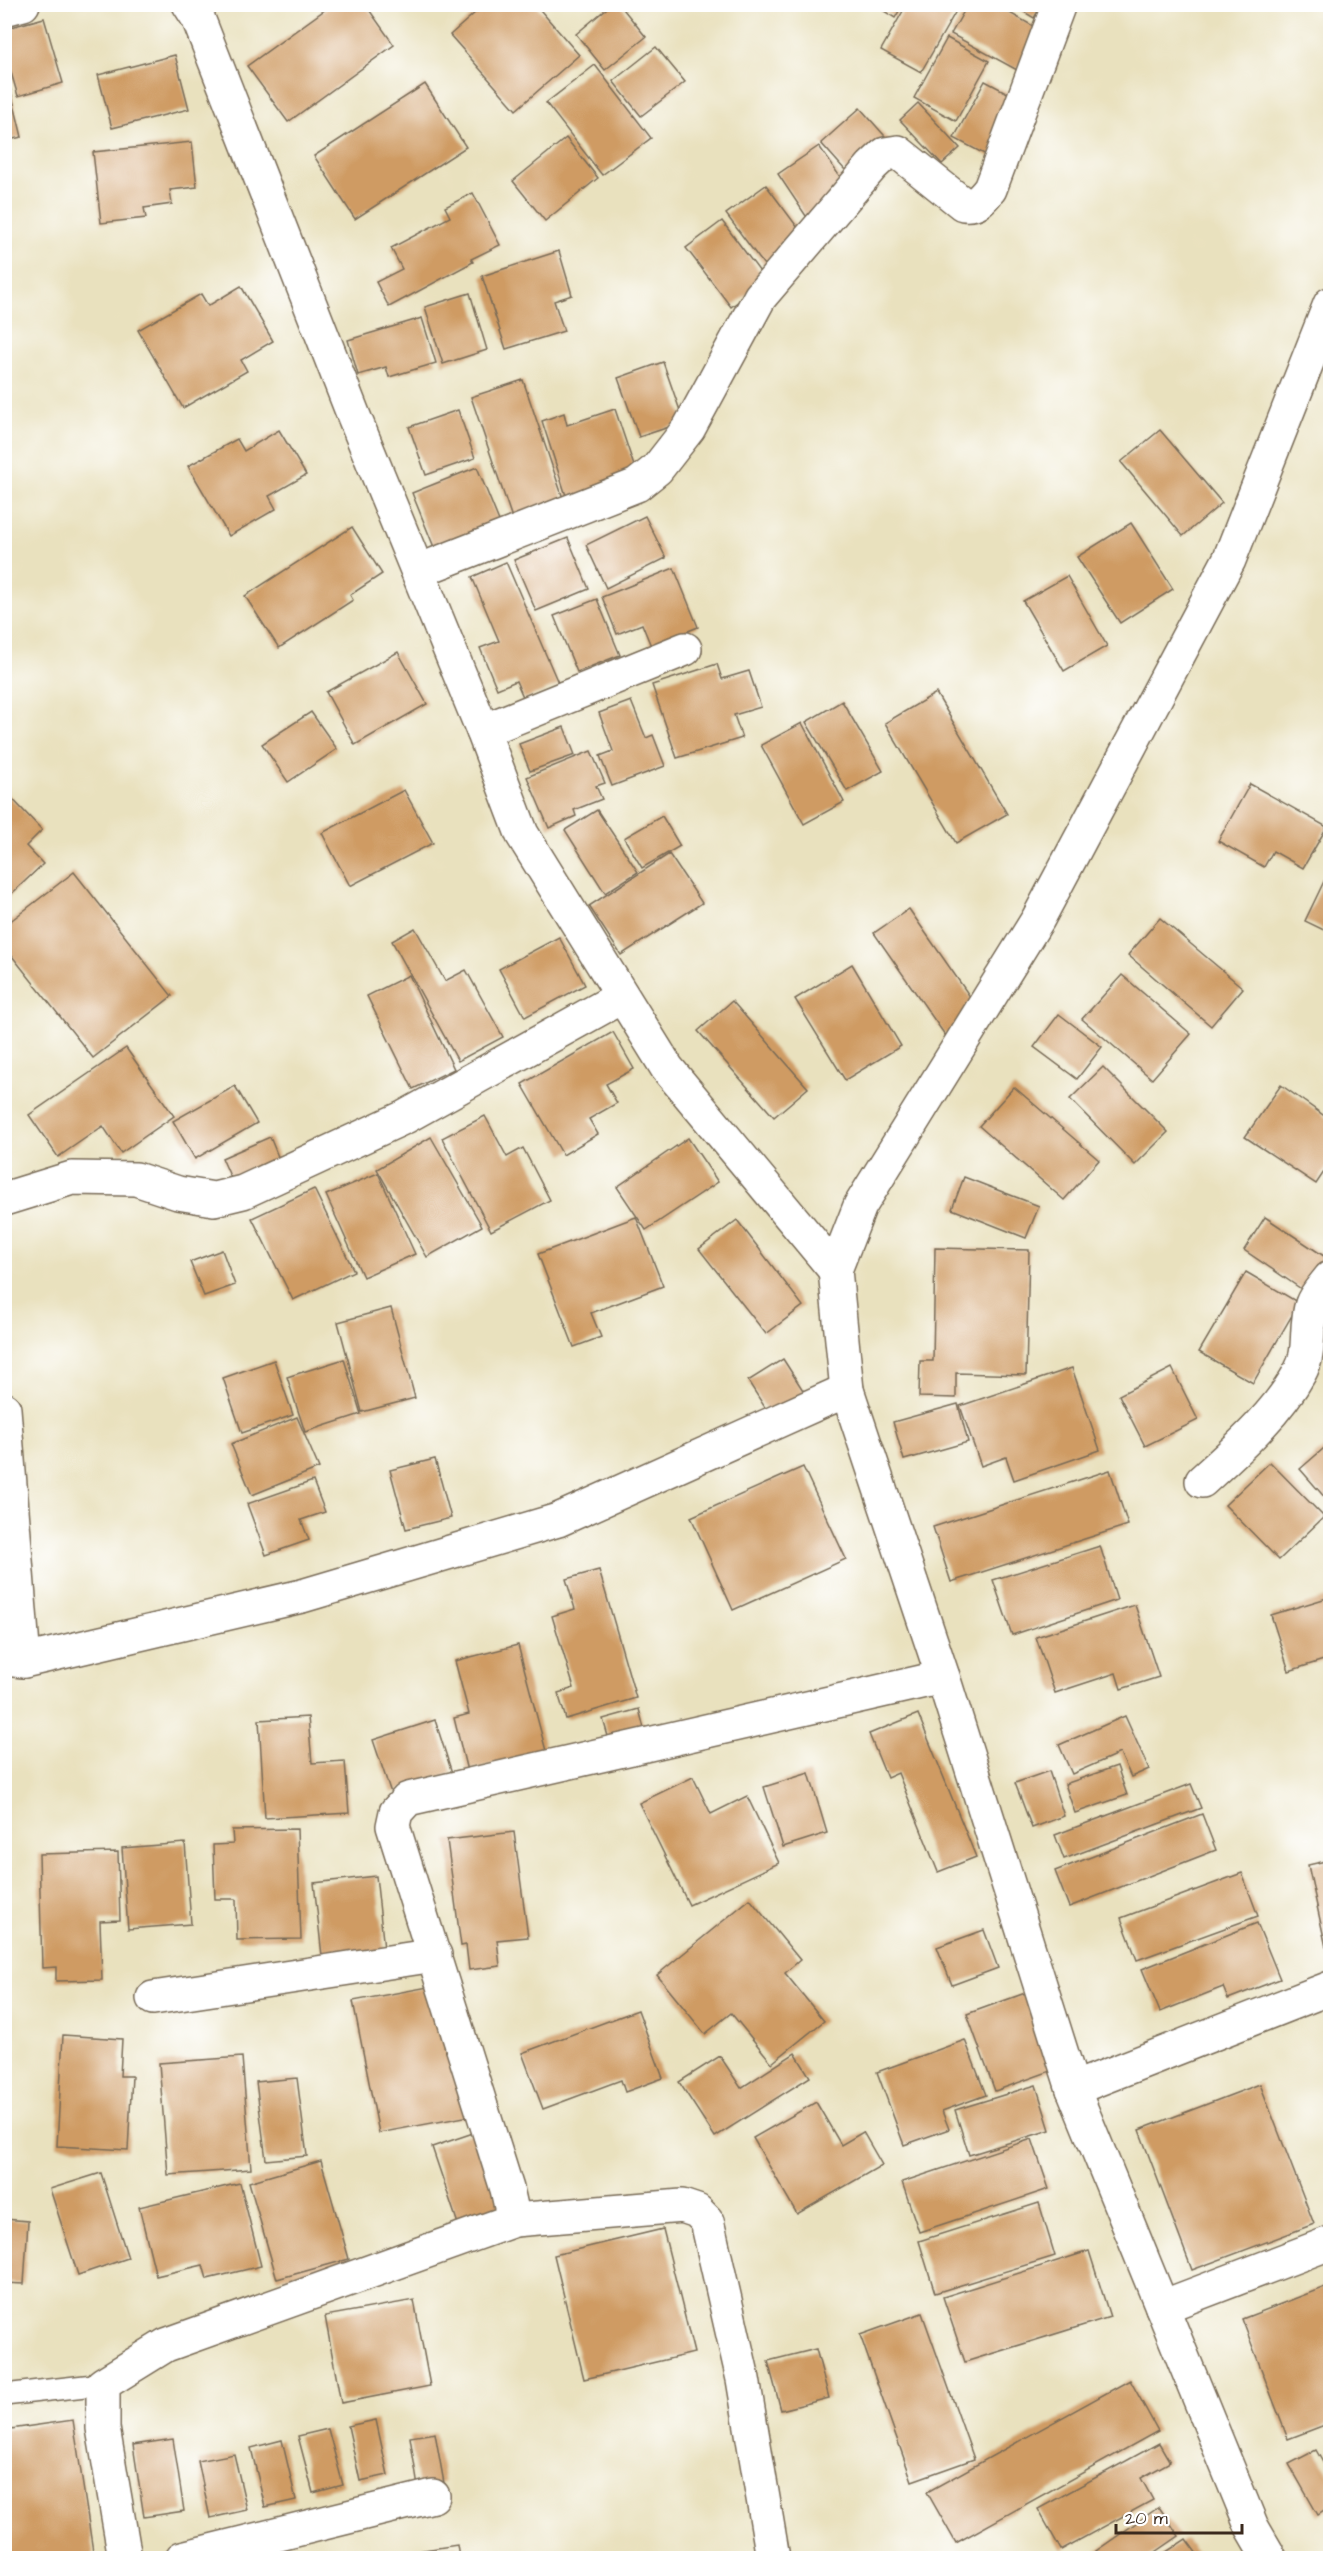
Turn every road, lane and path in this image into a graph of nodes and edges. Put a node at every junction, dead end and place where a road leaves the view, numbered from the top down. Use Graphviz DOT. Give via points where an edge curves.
graph roads {
  1 [pos="23,4"];
  2 [pos="189,4"];
  3 [pos="1059,4"];
  4 [pos="4,9"];
  5 [pos="1330,304"];
  6 [pos="418,571"];
  7 [pos="685,649"];
  8 [pos="483,731"];
  9 [pos="621,997"];
  10 [pos="4,1198"];
  11 [pos="835,1270"];
  12 [pos="1330,1278"];
  13 [pos="846,1390"];
  14 [pos="4,1409"];
  15 [pos="1202,1481"];
  16 [pos="14,1660"];
  17 [pos="943,1677"];
  18 [pos="435,1955"];
  19 [pos="1330,1988"];
  20 [pos="153,1998"];
  21 [pos="1073,2089"];
  22 [pos="514,2220"];
  23 [pos="1330,2243"];
  24 [pos="1162,2307"];
  25 [pos="103,2384"];
  26 [pos="4,2395"];
  27 [pos="433,2496"];
  28 [pos="126,2559"];
  29 [pos="182,2559"];
  30 [pos="772,2559"];
  31 [pos="1270,2559"];
  1 -- 4 [label="street"];
  2 -- 6 [label="street" via="198,18"];
  3 -- 6 [label="street" via="990,189 980,201 963,204 898,152 885,154 760,297 688,428 657,469 637,484"];
  5 -- 11 [label="street" via="1229,560 1038,919 860,1206"];
  6 -- 8 [label="street"];
  7 -- 8 [label="street"];
  8 -- 9 [label="street" via="522,834"];
  9 -- 10 [label="street" via="405,1117 243,1192 214,1198 178,1193 136,1179 72,1178"];
  9 -- 11 [label="street" via="667,1068"];
  11 -- 13 [label="street"];
  12 -- 15 [label="street" via="1312,1302 1306,1358 1300,1372 1269,1414"];
  13 -- 16 [label="street" via="558,1520 302,1596"];
  13 -- 17 [label="street"];
  14 -- 16 [label="street"];
  17 -- 18 [label="street" via="408,1799 396,1812 393,1826"];
  17 -- 21 [label="street"];
  18 -- 20 [label="street"];
  18 -- 22 [label="street"];
  19 -- 21 [label="street"];
  21 -- 24 [label="street"];
  22 -- 25 [label="street" via="166,2345"];
  22 -- 30 [label="street" via="682,2205 697,2211 707,2221 743,2379"];
  23 -- 24 [label="street"];
  24 -- 31 [label="street" via="1252,2527"];
  25 -- 26 [label="lane"];
  25 -- 28 [label="street" via="104,2428"];
  27 -- 29 [label="street"];
}
